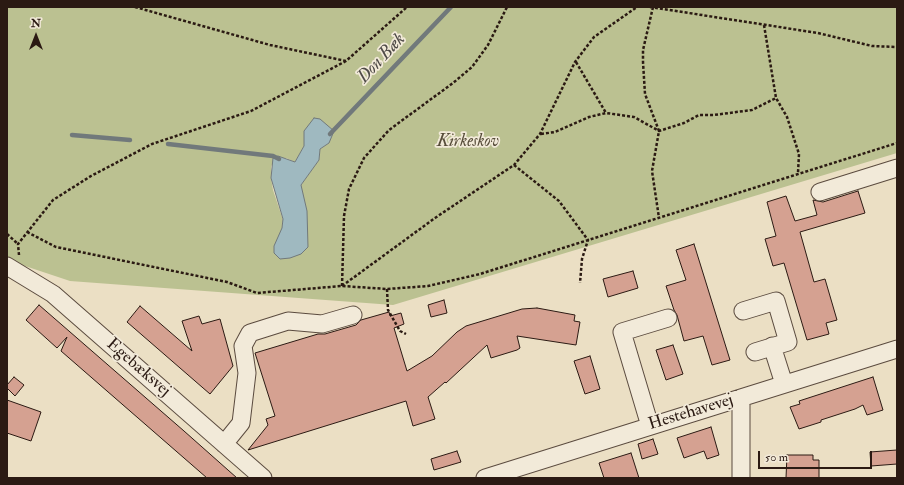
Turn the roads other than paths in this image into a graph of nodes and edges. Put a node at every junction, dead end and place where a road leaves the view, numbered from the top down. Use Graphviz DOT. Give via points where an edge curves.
graph roads {
  1 [pos="897,168"];
  2 [pos="820,192"];
  3 [pos="7,266"];
  4 [pos="743,310"];
  5 [pos="353,315"];
  6 [pos="668,318"];
  7 [pos="772,346"];
  8 [pos="897,349"];
  9 [pos="755,352"];
  10 [pos="784,384"];
  11 [pos="741,398"];
  12 [pos="650,426"];
  13 [pos="224,444"];
  14 [pos="264,478"];
  15 [pos="485,478"];
  16 [pos="741,478"];
  1 -- 2 [label="street"];
  3 -- 13 [label="street, Egebæksvej" via="53,294"];
  4 -- 7 [label="street" via="776,301 788,342"];
  5 -- 13 [label="street" via="322,324 288,321 250,333 243,346 247,373 241,423"];
  6 -- 12 [label="street" via="622,332"];
  7 -- 9 [label="street"];
  7 -- 10 [label="street"];
  8 -- 10 [label="street, Hestehavevej"];
  10 -- 11 [label="street, Hestehavevej"];
  11 -- 12 [label="street, Hestehavevej"];
  11 -- 16 [label="street"];
  12 -- 15 [label="street, Hestehavevej"];
  13 -- 14 [label="street, Egebæksvej"];
}
